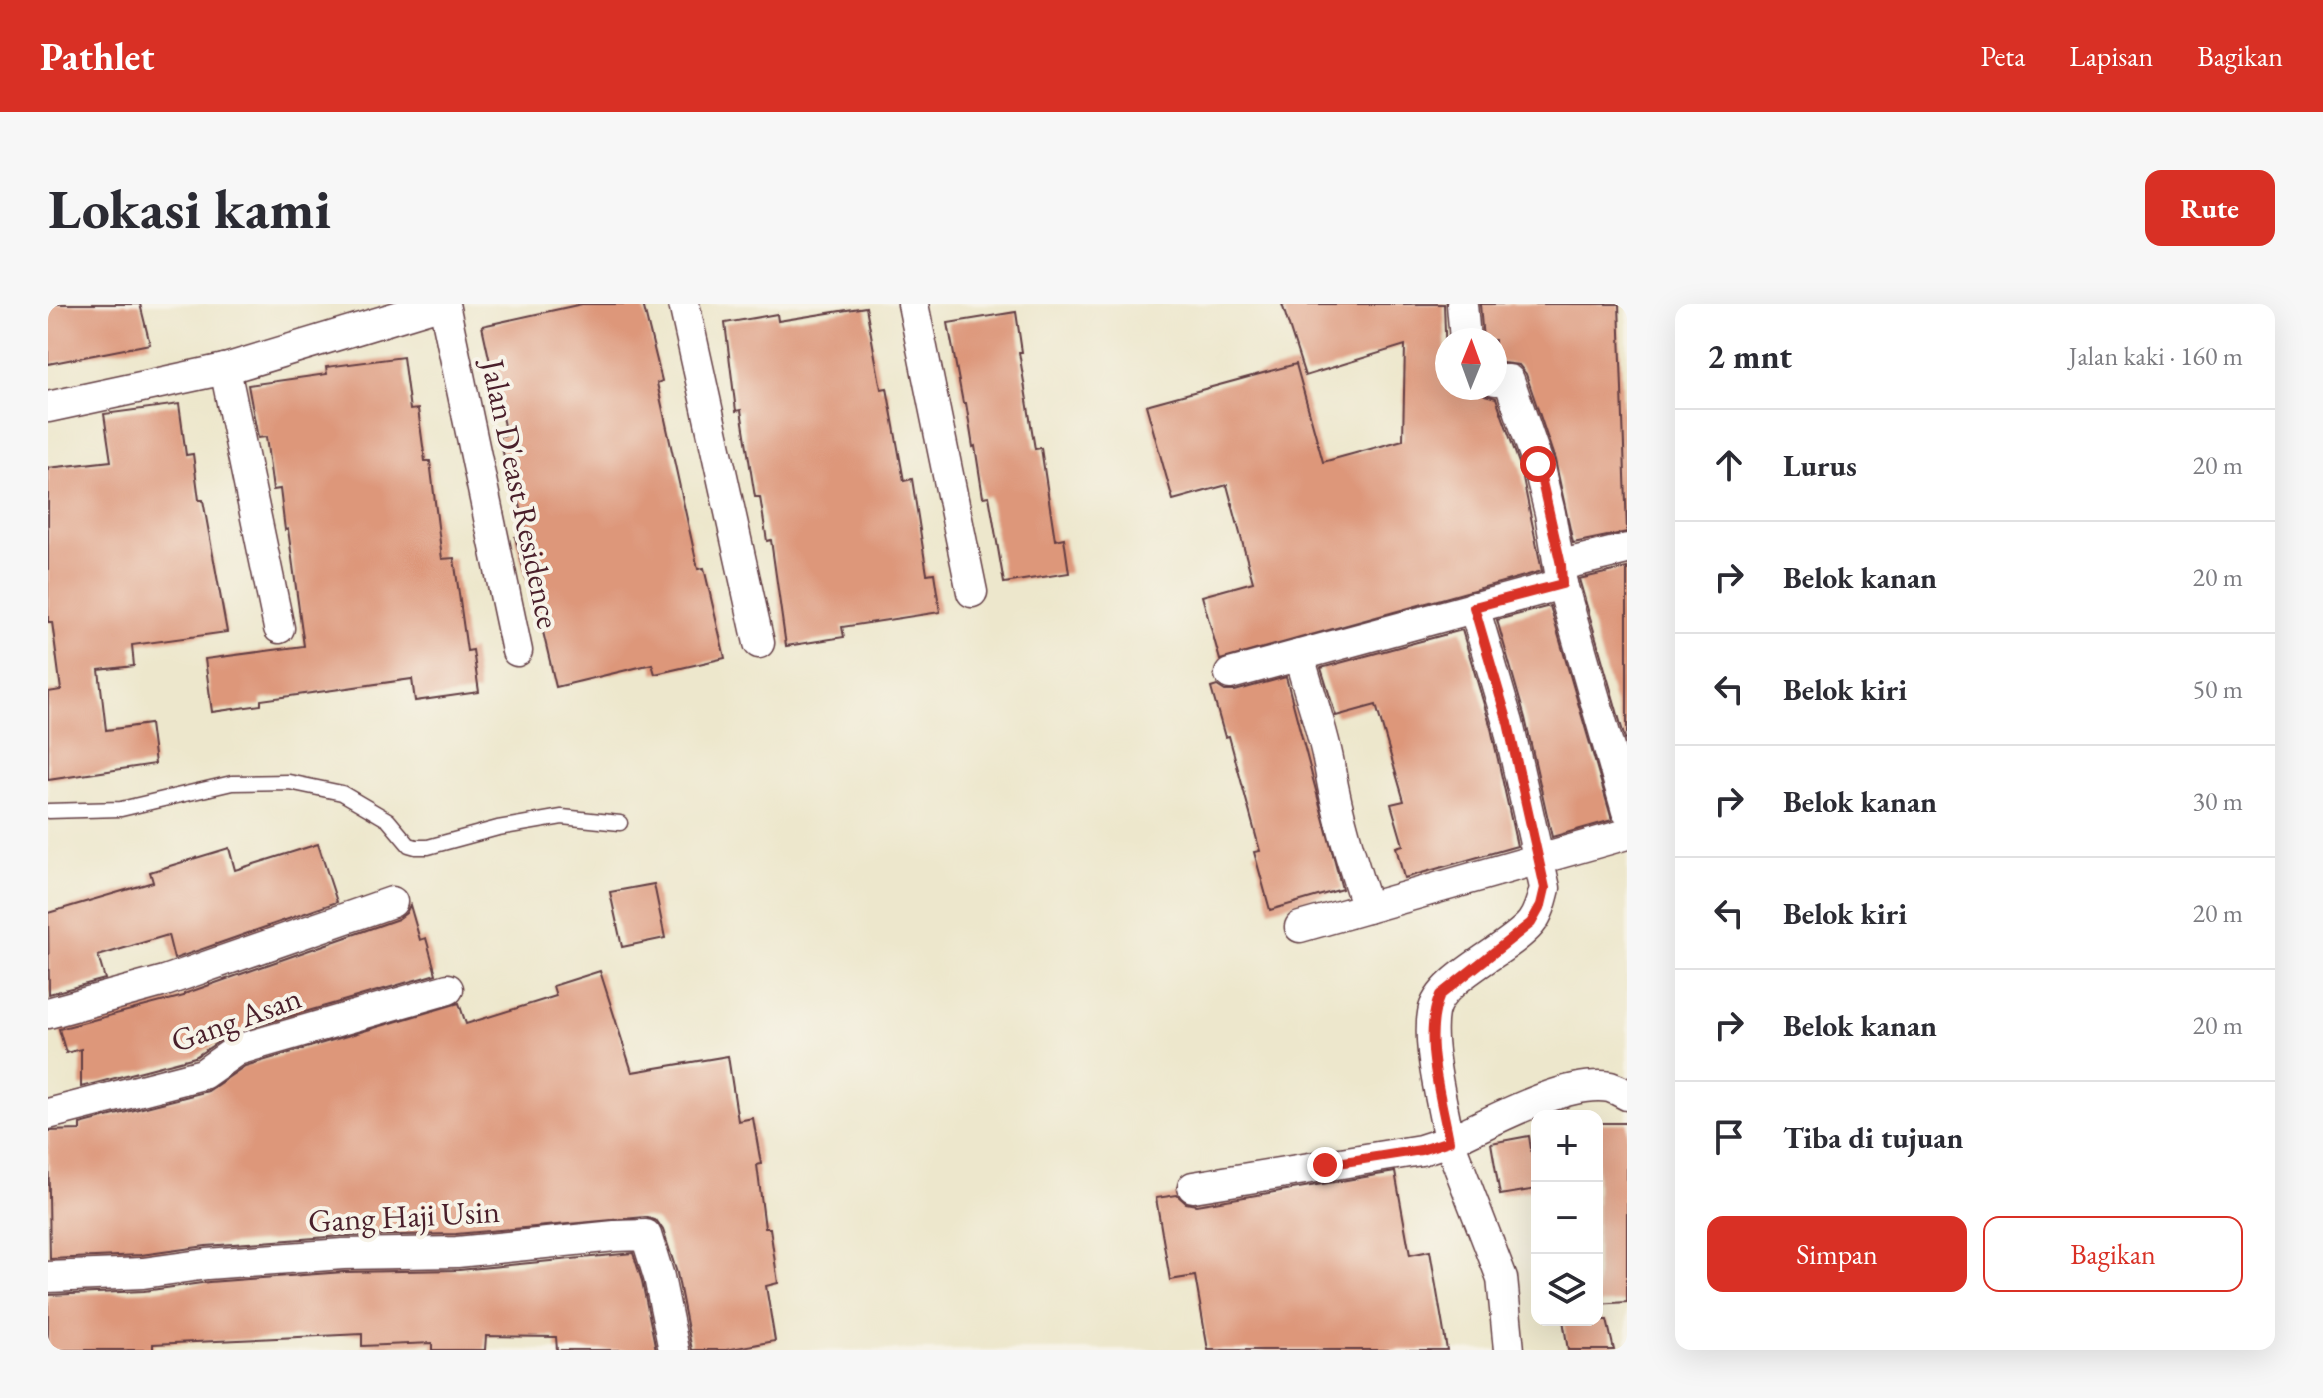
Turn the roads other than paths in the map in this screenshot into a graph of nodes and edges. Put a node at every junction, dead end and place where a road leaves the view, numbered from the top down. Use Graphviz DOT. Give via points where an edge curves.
graph roads {
  1 [pos="442,304"];
  2 [pos="684,304"];
  3 [pos="913,304"];
  4 [pos="1462,304"];
  5 [pos="1464,328"];
  6 [pos="225,369"];
  7 [pos="1507,392"];
  8 [pos="48,407"];
  9 [pos="1627,549"];
  10 [pos="1562,574"];
  11 [pos="972,592"];
  12 [pos="1474,607"];
  13 [pos="279,628"];
  14 [pos="759,643"];
  15 [pos="517,651"];
  16 [pos="1299,655"];
  17 [pos="1230,674"];
  18 [pos="48,811"];
  19 [pos="1627,811"];
  20 [pos="620,823"];
  21 [pos="1627,834"];
  22 [pos="1539,859"];
  23 [pos="392,902"];
  24 [pos="1367,908"];
  25 [pos="1300,927"];
  26 [pos="448,989"];
  27 [pos="48,1013"];
  28 [pos="1627,1095"];
  29 [pos="48,1114"];
  30 [pos="1449,1141"];
  31 [pos="1193,1187"];
  32 [pos="48,1277"];
  33 [pos="674,1350"];
  34 [pos="1509,1350"];
  1 -- 6 [label="street, Jalan D'east Residence"];
  1 -- 15 [label="street, Jalan D'east Residence"];
  2 -- 14 [label="street"];
  3 -- 11 [label="street"];
  4 -- 5 [label="street"];
  6 -- 8 [label="street, Jalan D'east Residence"];
  6 -- 13 [label="street"];
  7 -- 10 [label="street" via="1538,464"];
  9 -- 10 [label="street"];
  10 -- 12 [label="street"];
  10 -- 19 [label="street"];
  12 -- 16 [label="street"];
  12 -- 22 [label="street"];
  16 -- 17 [label="street"];
  16 -- 24 [label="street"];
  18 -- 20 [label="lane" via="121,809 232,783 289,782 342,793 388,820 416,847 562,817"];
  21 -- 22 [label="street"];
  22 -- 24 [label="street"];
  22 -- 30 [label="street" via="1545,888 1531,923 1450,985 1433,1011 1431,1039"];
  23 -- 27 [label="street" via="165,981"];
  24 -- 25 [label="street"];
  26 -- 29 [label="street, Gang Asan" via="237,1050 203,1074"];
  28 -- 30 [label="street" via="1611,1087 1566,1090"];
  30 -- 31 [label="street"];
  30 -- 34 [label="street" via="1502,1278"];
  32 -- 33 [label="street, Gang Haji Usin" via="646,1235"];
}
